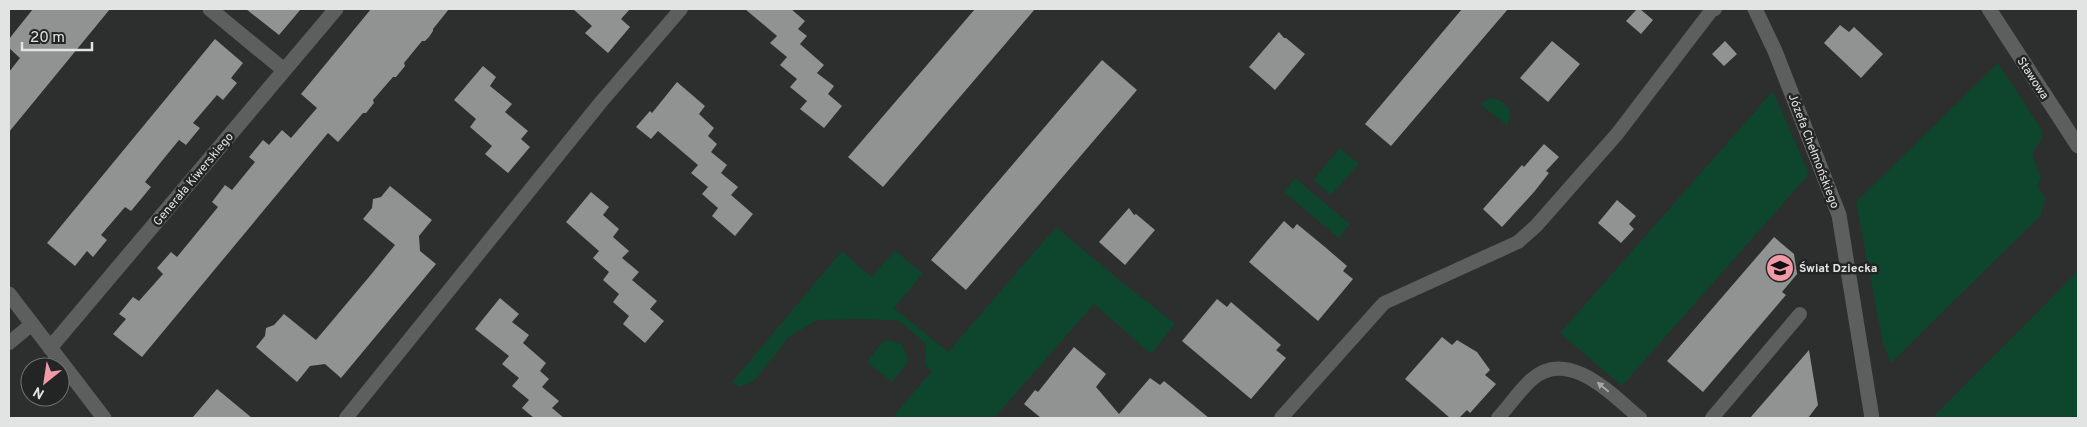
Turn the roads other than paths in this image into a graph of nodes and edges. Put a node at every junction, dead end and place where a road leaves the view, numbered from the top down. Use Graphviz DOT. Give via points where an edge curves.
graph roads {
  1 [pos="210,9"];
  2 [pos="336,9"];
  3 [pos="681,9"];
  4 [pos="1714,9"];
  5 [pos="1755,9"];
  6 [pos="1989,9"];
  7 [pos="284,70"];
  8 [pos="2078,146"];
  9 [pos="9,294"];
  10 [pos="1800,314"];
  11 [pos="32,324"];
  12 [pos="9,343"];
  13 [pos="50,348"];
  14 [pos="104,418"];
  15 [pos="346,418"];
  16 [pos="1281,418"];
  17 [pos="1498,418"];
  18 [pos="1640,418"];
  19 [pos="1712,418"];
  20 [pos="1872,418"];
  1 -- 7 [label="street"];
  2 -- 7 [label="street, Generała Kiwerskiego"];
  3 -- 15 [label="lane" via="601,102"];
  4 -- 16 [label="lane" via="1617,134 1536,226 1518,242 1384,303"];
  5 -- 20 [label="street, Józefa Chełmońskiego" via="1775,51 1839,215"];
  6 -- 8 [label="street, Stawowa"];
  7 -- 13 [label="street, Generała Kiwerskiego"];
  9 -- 11 [label="street"];
  10 -- 19 [label="lane"];
  11 -- 12 [label="lane"];
  11 -- 13 [label="street"];
  13 -- 14 [label="street"];
  18 -- 17 [label="lane, one-way" via="1597,382 1573,370 1559,369 1532,379"];
}
